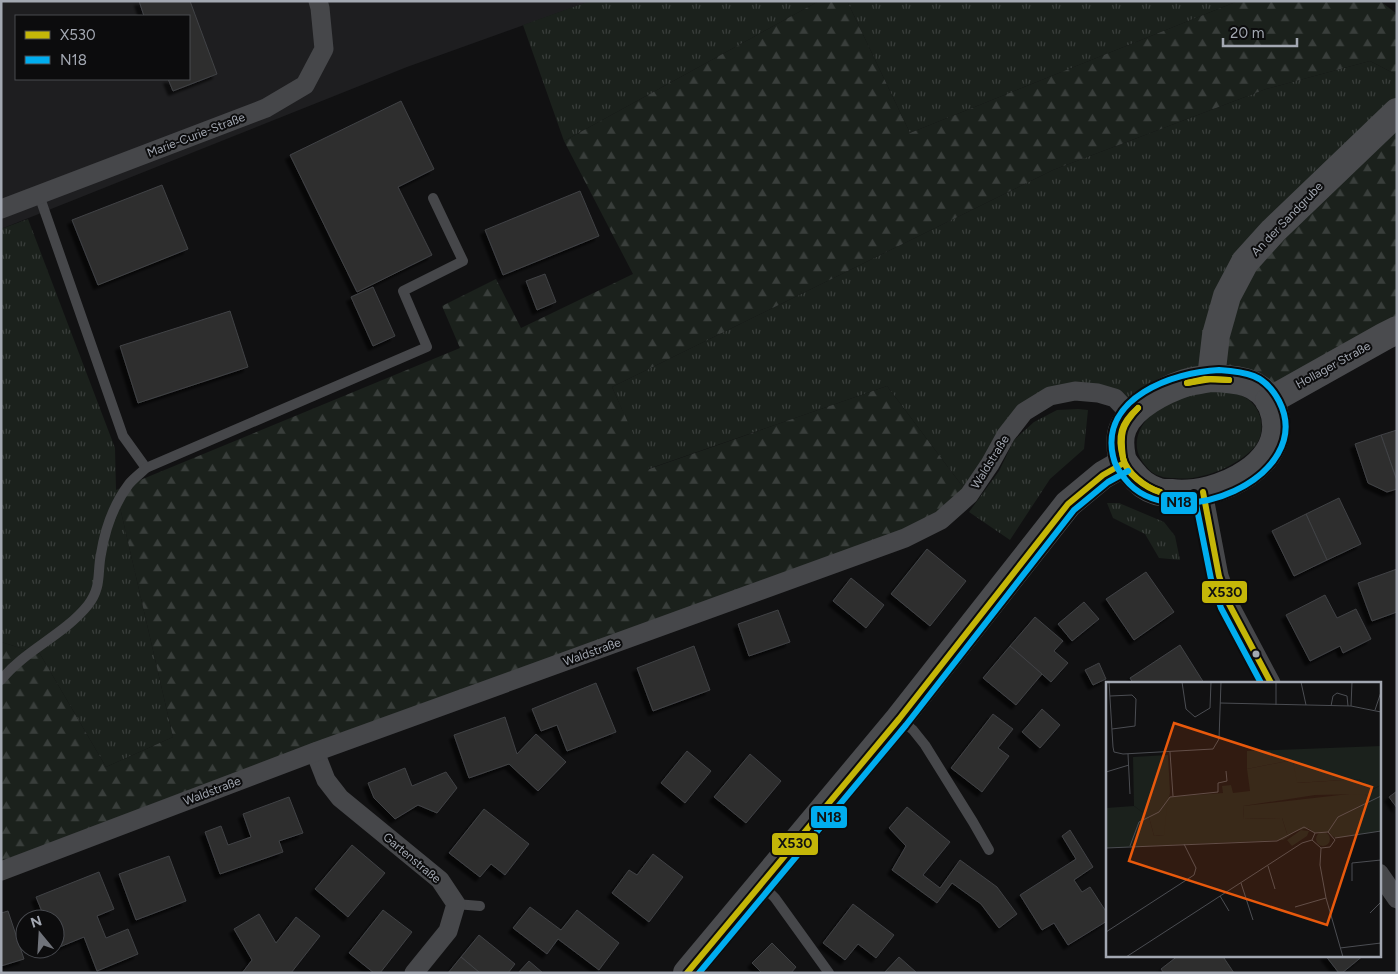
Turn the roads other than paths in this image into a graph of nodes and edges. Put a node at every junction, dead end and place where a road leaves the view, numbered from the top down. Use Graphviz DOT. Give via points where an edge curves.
graph roads {
  1 [pos="318,1"];
  2 [pos="1397,112"];
  3 [pos="39,195"];
  4 [pos="432,198"];
  5 [pos="1,209"];
  6 [pos="1397,330"];
  7 [pos="1212,378"];
  8 [pos="1269,401"];
  9 [pos="1131,415"];
  10 [pos="1124,463"];
  11 [pos="146,468"];
  12 [pos="1203,492"];
  13 [pos="1,680"];
  14 [pos="1270,682"];
  15 [pos="899,719"];
  16 [pos="316,752"];
  17 [pos="989,850"];
  18 [pos="1,871"];
  19 [pos="1380,874"];
  20 [pos="761,884"];
  21 [pos="1397,899"];
  22 [pos="456,904"];
  23 [pos="480,906"];
  24 [pos="414,973"];
  25 [pos="687,973"];
  26 [pos="829,973"];
  1 -- 3 [label="street, Marie-Curie-Straße" via="324,49 305,85 266,108"];
  2 -- 7 [label="main road, An der Sandgrube" via="1273,231 1246,262 1227,296 1216,335"];
  3 -- 5 [label="street, Marie-Curie-Straße"];
  3 -- 11 [label="lane" via="123,436"];
  4 -- 11 [label="lane" via="463,261 403,291 427,348"];
  6 -- 8 [label="main road, Hollager Straße"];
  7 -- 8 [label="main road" via="1235,379 1255,385"];
  7 -- 9 [label="main road" via="1168,389"];
  8 -- 12 [label="main road" via="1276,416 1276,433 1268,453 1255,469 1230,484"];
  9 -- 10 [label="main road" via="1122,428 1120,446"];
  9 -- 16 [label="street, Waldstraße" via="1115,398 1098,393 1075,391 1050,396 1024,412 969,496 941,520 906,538"];
  10 -- 12 [label="main road" via="1138,480 1156,492 1181,495"];
  10 -- 15 [label="main road" via="1103,475 1068,504"];
  11 -- 13 [label="lane" via="130,482 109,519 100,555 98,585 88,604 67,626 19,661"];
  12 -- 14 [label="street" via="1219,576 1229,604"];
  15 -- 17 [label="lane" via="925,745"];
  15 -- 20 [label="main road"];
  16 -- 18 [label="street, Waldstraße"];
  16 -- 22 [label="street, Gartenstraße" via="326,780 340,798 440,880"];
  19 -- 21 [label="street"];
  20 -- 25 [label="main road"];
  20 -- 26 [label="lane" via="775,898"];
  22 -- 23 [label="lane"];
  22 -- 24 [label="street" via="448,931"];
}
